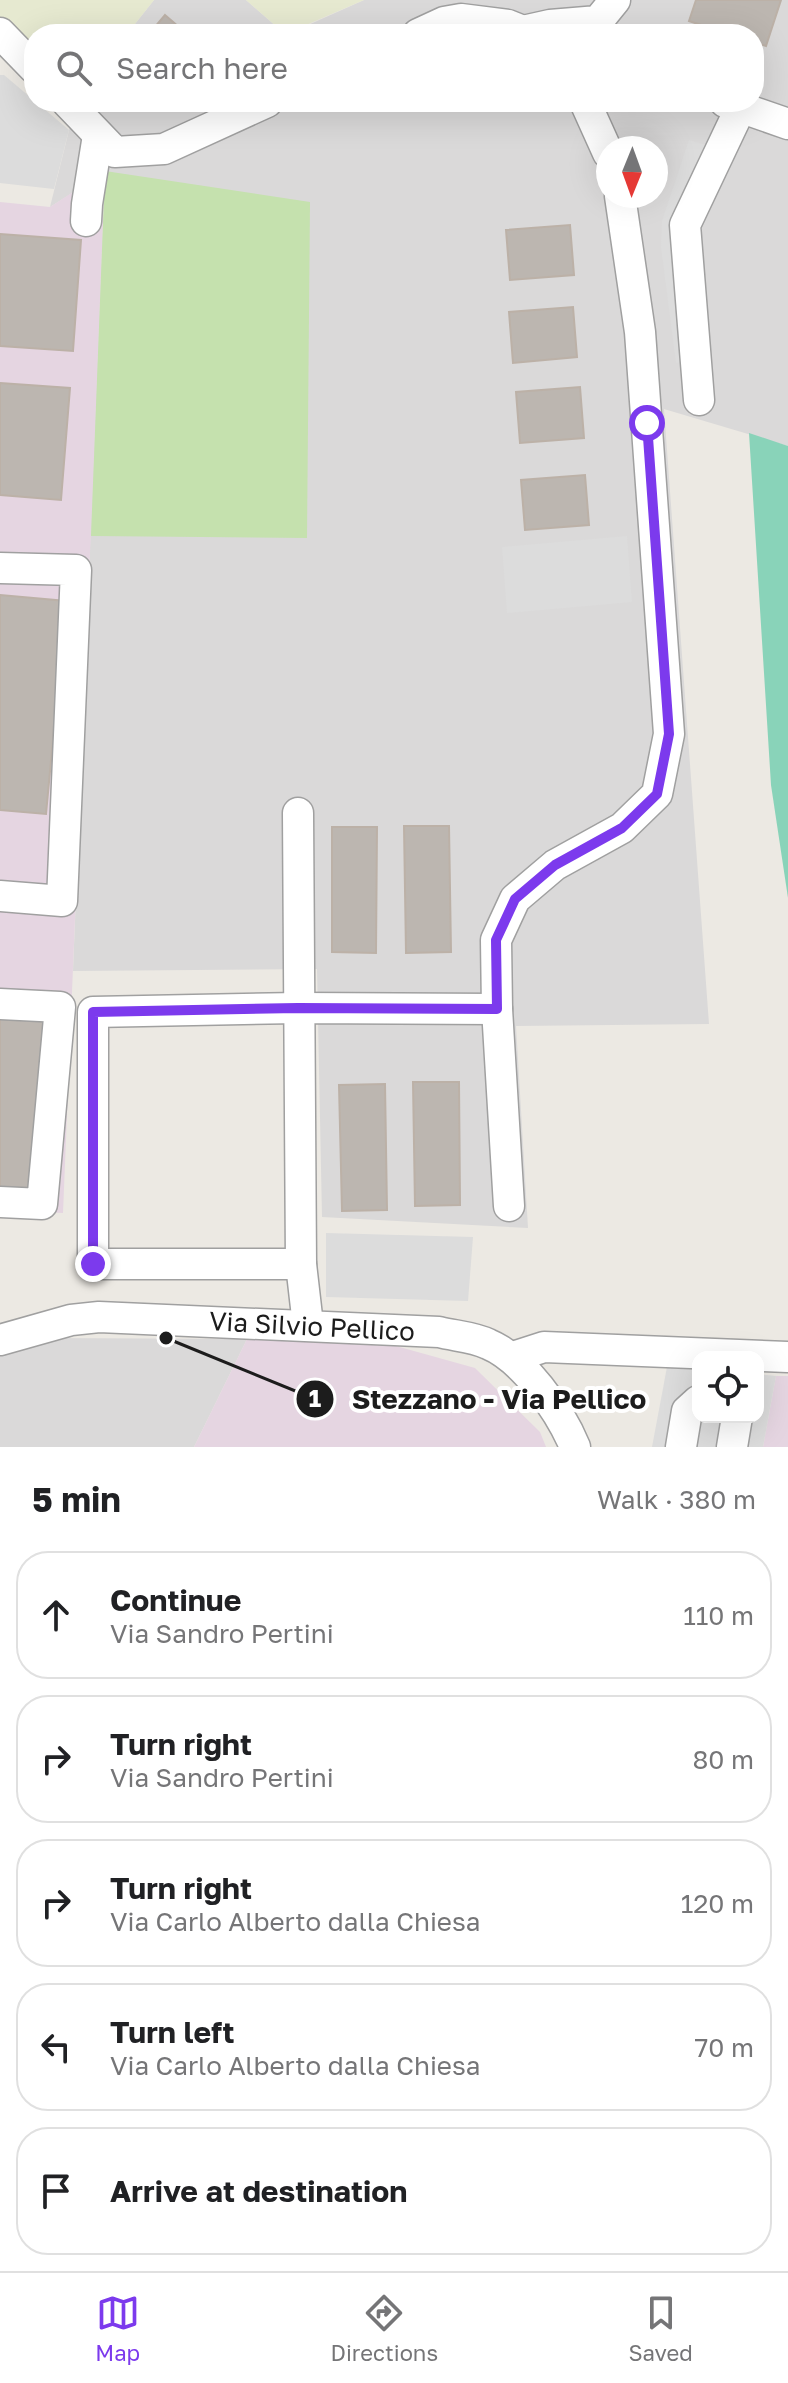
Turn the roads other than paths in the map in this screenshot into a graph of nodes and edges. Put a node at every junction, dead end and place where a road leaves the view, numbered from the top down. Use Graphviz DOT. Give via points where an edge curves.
graph roads {
  1 [pos="615,0"];
  2 [pos="440,24"];
  3 [pos="503,24"];
  4 [pos="562,24"];
  5 [pos="0,33"];
  6 [pos="24,58"];
  7 [pos="76,112"];
  8 [pos="245,112"];
  9 [pos="590,112"];
  10 [pos="730,112"];
  11 [pos="753,112"];
  12 [pos="788,124"];
  13 [pos="98,135"];
  14 [pos="600,136"];
  15 [pos="622,208"];
  16 [pos="86,221"];
  17 [pos="699,400"];
  18 [pos="0,568"];
  19 [pos="298,813"];
  20 [pos="0,896"];
  21 [pos="0,1004"];
  22 [pos="298,1008"];
  23 [pos="497,1009"];
  24 [pos="0,1202"];
  25 [pos="509,1206"];
  26 [pos="301,1264"];
  27 [pos="308,1325"];
  28 [pos="0,1340"];
  29 [pos="692,1354"];
  30 [pos="764,1356"];
  31 [pos="513,1357"];
  32 [pos="788,1357"];
  33 [pos="692,1406"];
  34 [pos="736,1423"];
  35 [pos="575,1447"];
  36 [pos="681,1447"];
  37 [pos="732,1447"];
  1 -- 4 [label="street" via="598,21"];
  2 -- 3 [label="street" via="461,19"];
  5 -- 6 [label="street"];
  7 -- 13 [label="street"];
  8 -- 13 [label="street" via="164,149 115,152"];
  9 -- 14 [label="street"];
  10 -- 17 [label="street" via="685,225"];
  11 -- 12 [label="street"];
  13 -- 16 [label="street"];
  15 -- 23 [label="street" via="640,332 669,734 657,794 622,828 555,865 515,899 496,940"];
  18 -- 20 [label="street" via="76,570 62,901"];
  19 -- 22 [label="street"];
  21 -- 24 [label="street" via="60,1007 42,1204"];
  22 -- 23 [label="street"];
  22 -- 26 [label="street"];
  22 -- 26 [label="street" via="93,1012 93,1264"];
  23 -- 25 [label="street"];
  26 -- 27 [label="street"];
  27 -- 28 [label="street, Via Silvio Pellico" via="99,1317"];
  27 -- 31 [label="street, Via Silvio Pellico" via="439,1332 486,1343"];
  29 -- 31 [label="street" via="544,1347"];
  30 -- 32 [label="street"];
  31 -- 35 [label="street, Via Silvio Pellico" via="551,1405"];
  33 -- 36 [label="street"];
  34 -- 37 [label="street"];
}
